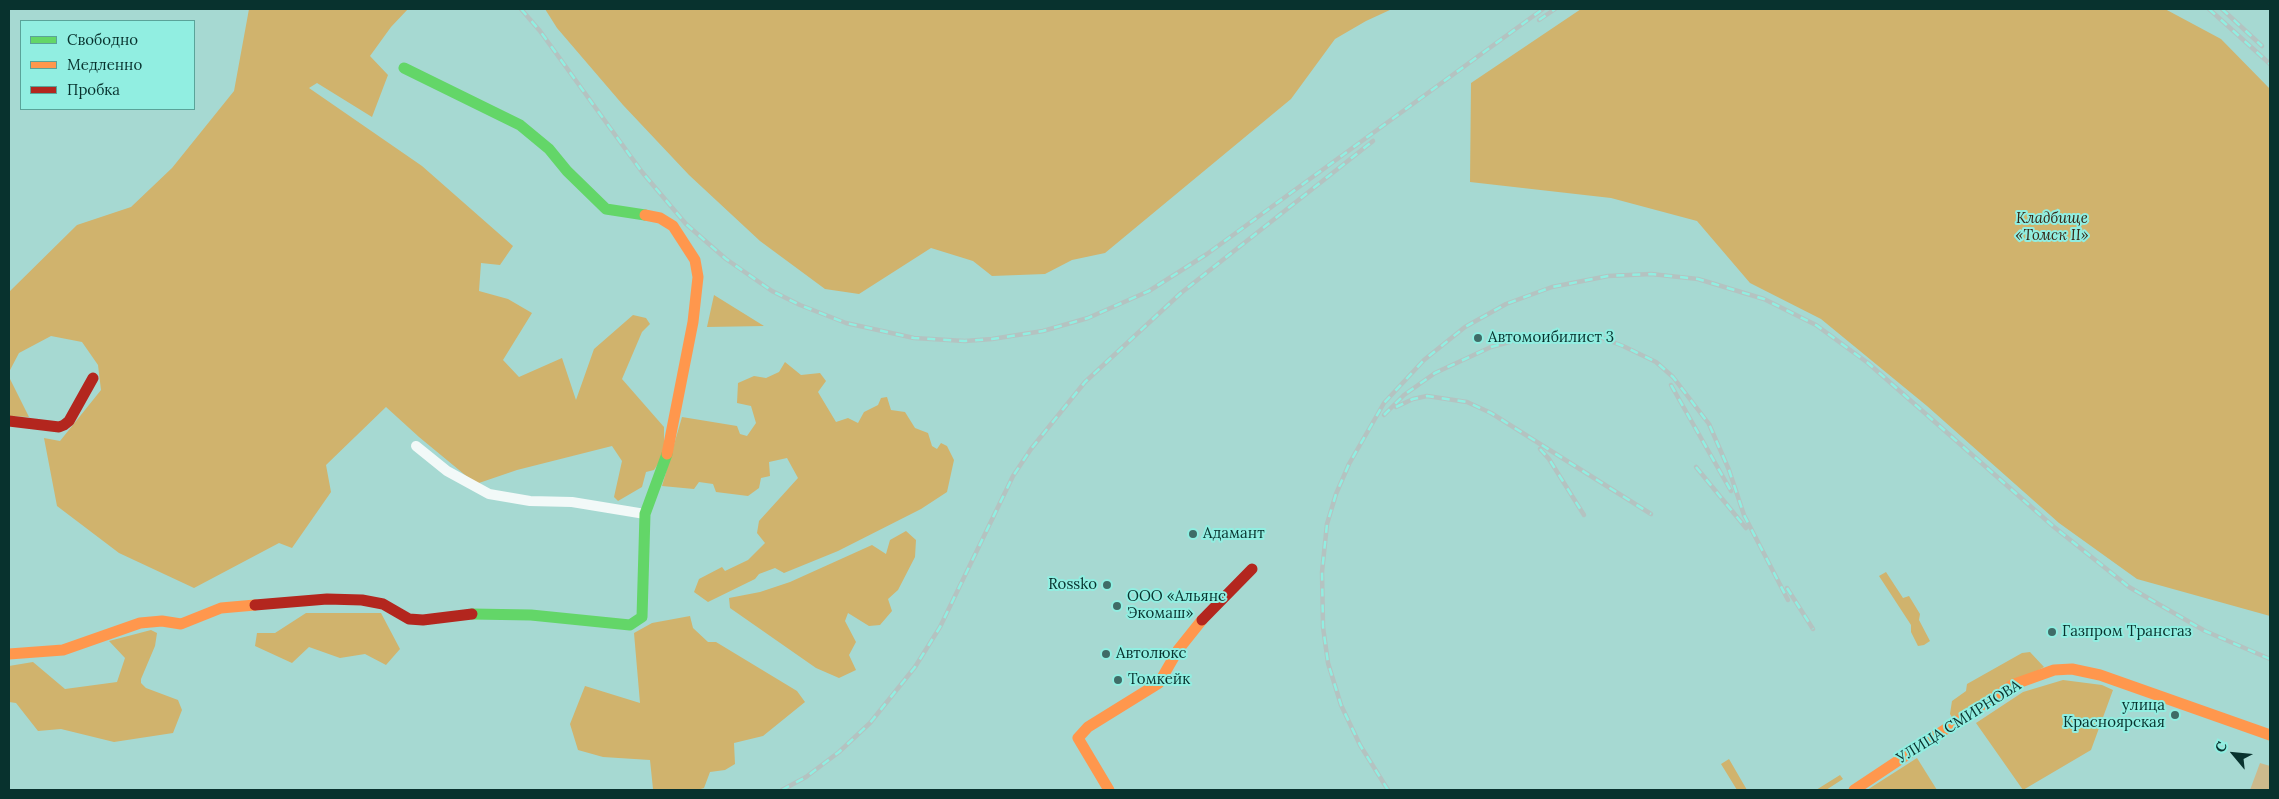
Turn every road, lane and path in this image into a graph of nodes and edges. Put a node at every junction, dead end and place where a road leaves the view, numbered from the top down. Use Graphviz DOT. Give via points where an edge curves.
graph roads {
  1 [pos="404,68"];
  2 [pos="93,378"];
  3 [pos="9,421"];
  4 [pos="416,446"];
  5 [pos="645,514"];
  6 [pos="1252,569"];
  7 [pos="9,654"];
  8 [pos="2270,735"];
  9 [pos="1109,790"];
  10 [pos="1854,790"];
  1 -- 5 [label="street" via="520,125 549,148 567,171 606,209 660,218 673,226 687,245 695,260 698,277 693,322 667,456"];
  2 -- 3 [label="street" via="64,425"];
  4 -- 5 [label="street" via="447,471 489,494 530,501 572,502"];
  5 -- 7 [label="street" via="642,617 630,625 482,613 409,619 383,604 327,598 221,608 181,624 162,621 140,623 63,650"];
  6 -- 9 [label="street" via="1199,623 1158,682 1088,727 1078,738"];
  8 -- 10 [label="street, УЛИЦА СМИРНОВА" via="2100,675 2072,669 2054,670 2012,685"];
}
